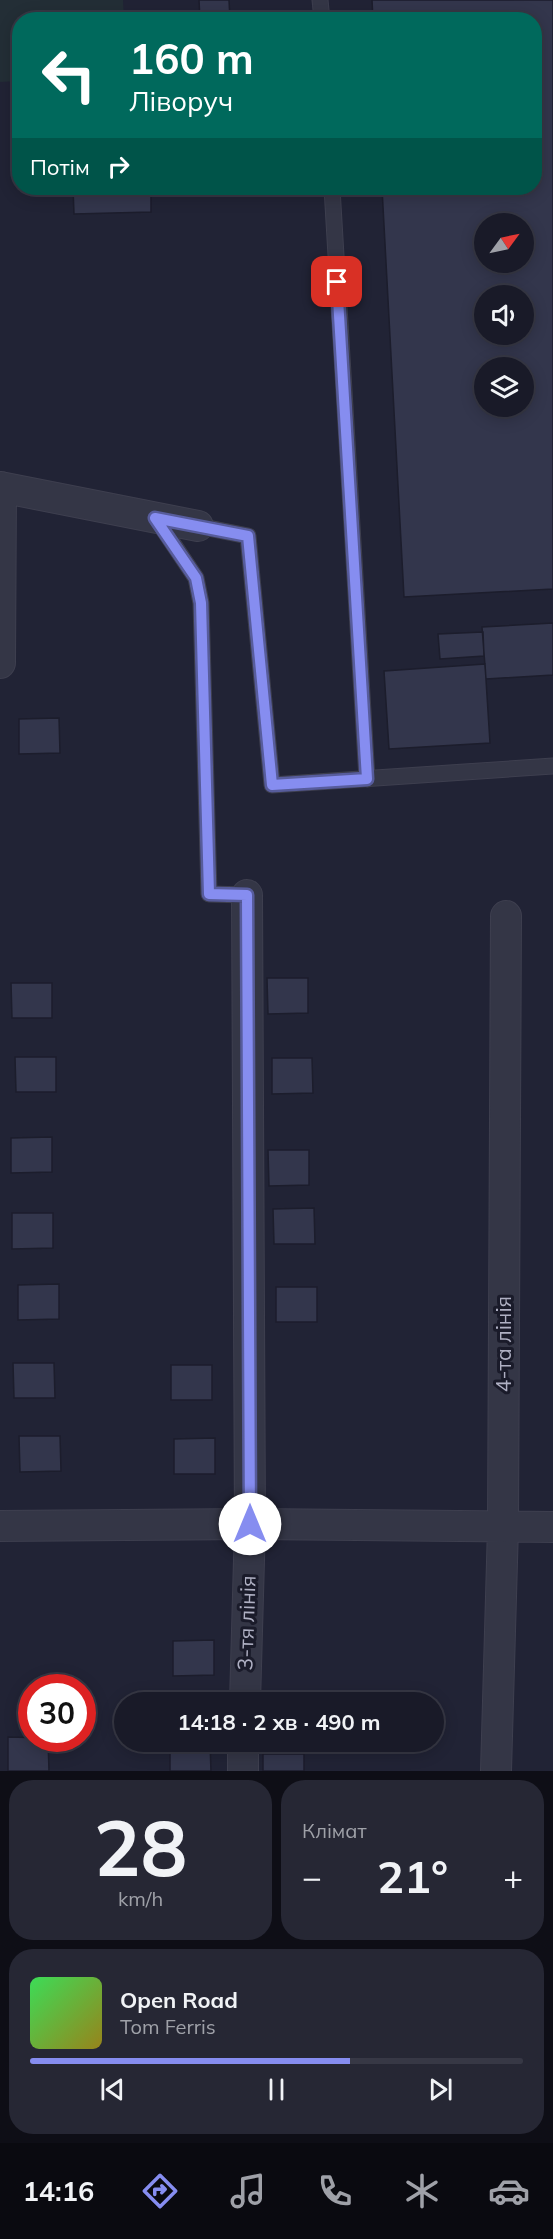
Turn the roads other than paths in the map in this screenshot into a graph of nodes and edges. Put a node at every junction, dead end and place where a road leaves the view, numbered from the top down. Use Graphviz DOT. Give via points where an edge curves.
graph roads {
  1 [pos="332,195"];
  2 [pos="1,487"];
  3 [pos="155,518"];
  4 [pos="198,526"];
  5 [pos="0,663"];
  6 [pos="553,766"];
  7 [pos="367,779"];
  8 [pos="247,895"];
  9 [pos="506,916"];
  10 [pos="250,1524"];
  11 [pos="0,1526"];
  12 [pos="503,1527"];
  13 [pos="553,1527"];
  14 [pos="245,1692"];
  15 [pos="243,1752"];
  16 [pos="243,1771"];
  17 [pos="496,1771"];
  1 -- 7 [label="lane"];
  2 -- 3 [label="street"];
  2 -- 5 [label="street"];
  3 -- 4 [label="street"];
  3 -- 8 [label="lane" via="196,578 201,603 209,894"];
  4 -- 7 [label="lane" via="248,536 272,785"];
  6 -- 7 [label="lane"];
  8 -- 10 [label="street, 3-тя лінія"];
  9 -- 12 [label="street, 4-та лінія"];
  10 -- 11 [label="street"];
  10 -- 12 [label="street"];
  10 -- 14 [label="street, 3-тя лінія"];
  12 -- 13 [label="street"];
  12 -- 17 [label="street, 4-та лінія"];
  15 -- 16 [label="street"];
}
